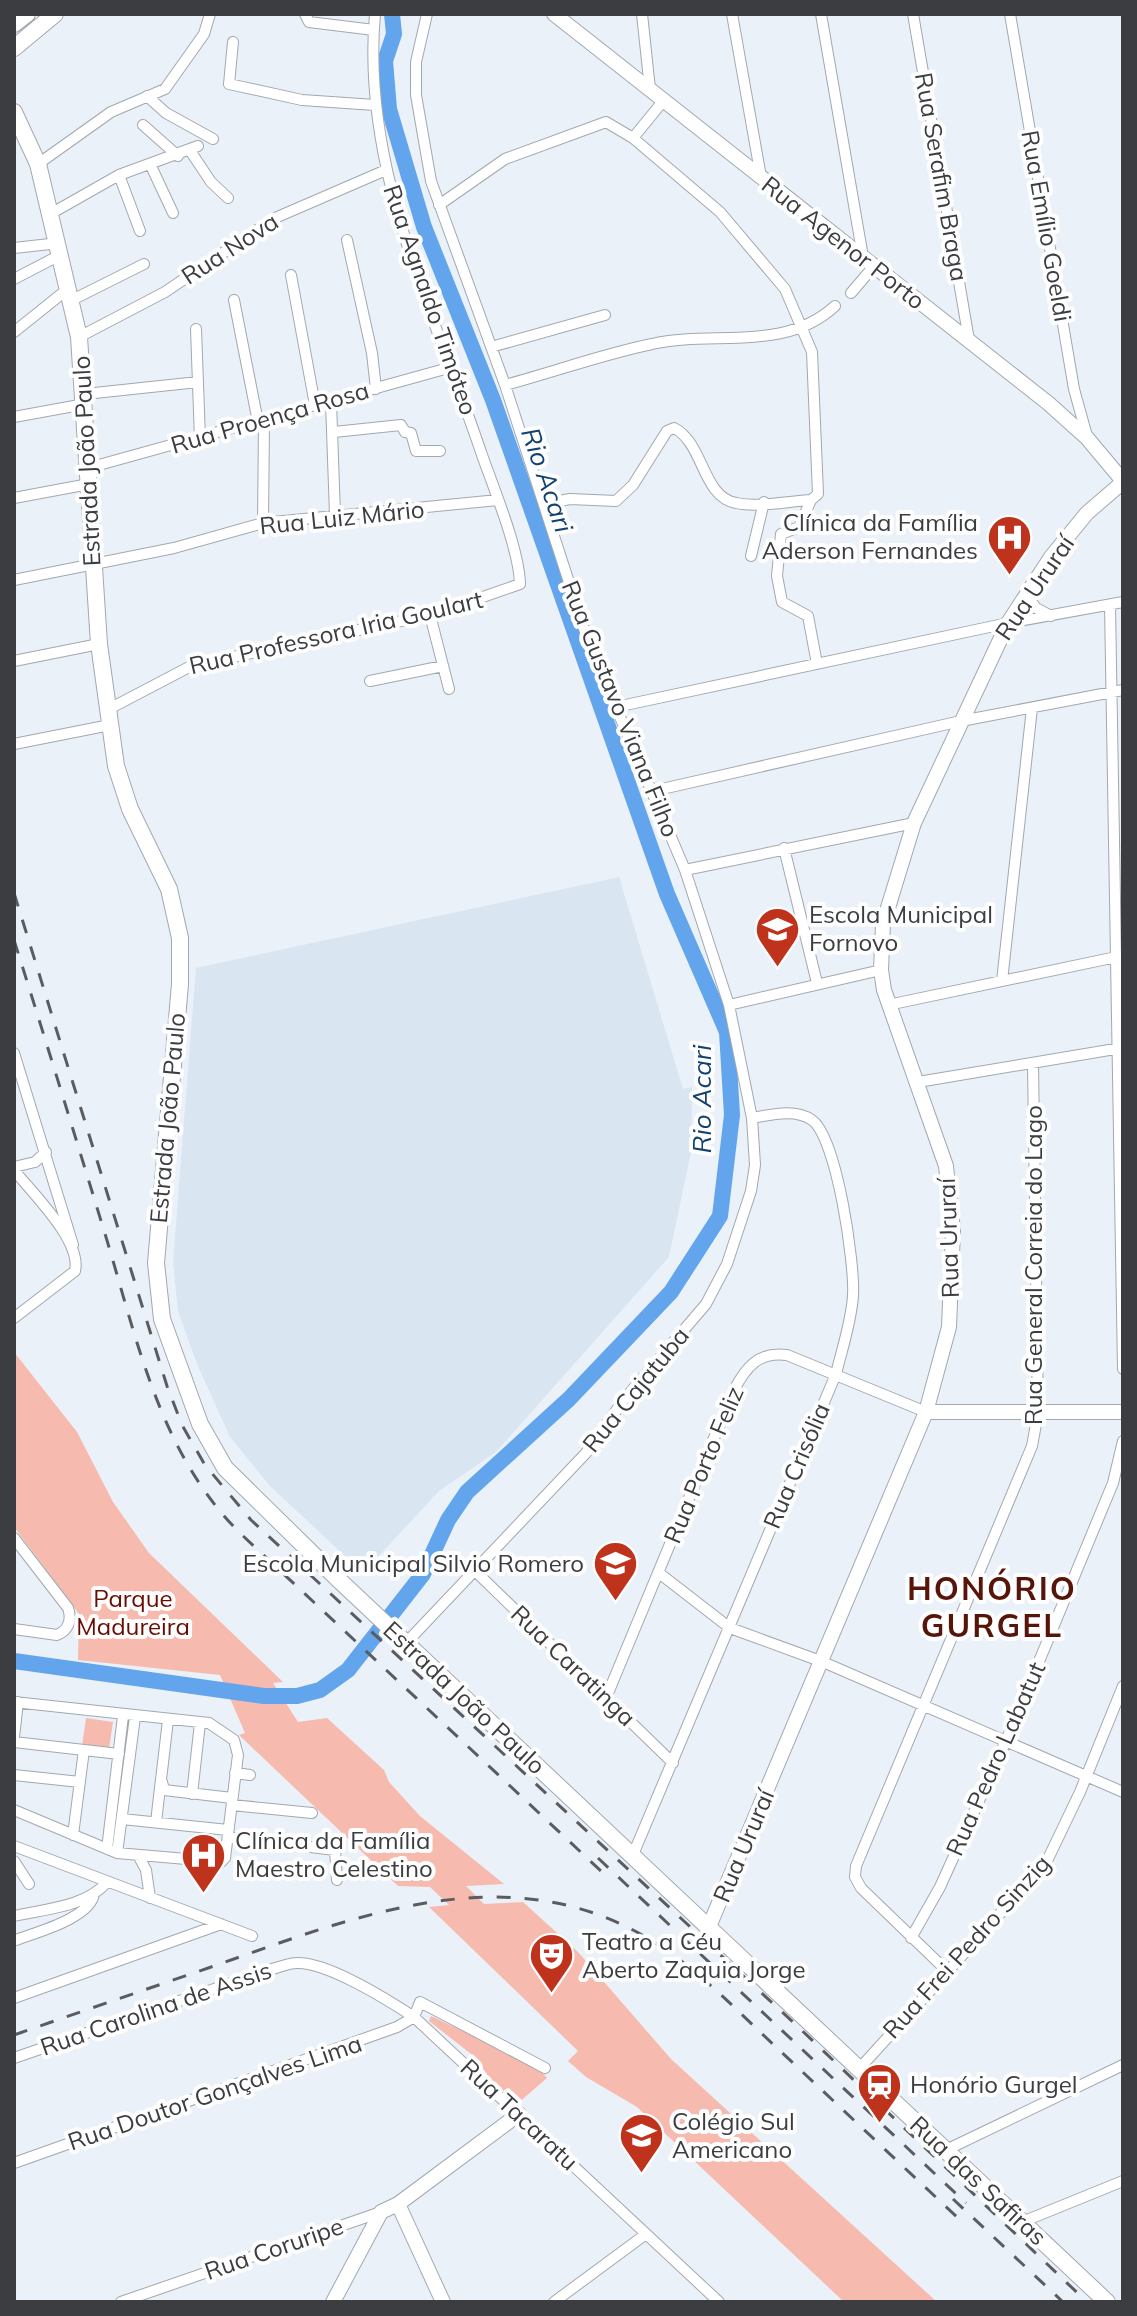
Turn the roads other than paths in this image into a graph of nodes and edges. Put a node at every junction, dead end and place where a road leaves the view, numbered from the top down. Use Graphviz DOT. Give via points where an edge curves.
graph roads {
  1 [pos="27,14"];
  2 [pos="55,14"];
  3 [pos="375,14"];
  4 [pos="427,14"];
  5 [pos="554,14"];
  6 [pos="642,14"];
  7 [pos="732,14"];
  8 [pos="821,14"];
  9 [pos="913,14"];
  10 [pos="1010,14"];
  11 [pos="305,15"];
  12 [pos="211,16"];
  13 [pos="14,24"];
  14 [pos="374,30"];
  15 [pos="233,42"];
  16 [pos="14,48"];
  17 [pos="650,89"];
  18 [pos="147,96"];
  19 [pos="664,100"];
  20 [pos="375,105"];
  21 [pos="14,112"];
  22 [pos="143,125"];
  23 [pos="633,138"];
  24 [pos="213,139"];
  25 [pos="178,156"];
  26 [pos="38,164"];
  27 [pos="151,166"];
  28 [pos="386,170"];
  29 [pos="119,175"];
  30 [pos="761,179"];
  31 [pos="228,198"];
  32 [pos="439,205"];
  33 [pos="52,213"];
  34 [pos="173,213"];
  35 [pos="140,231"];
  36 [pos="347,240"];
  37 [pos="14,248"];
  38 [pos="60,248"];
  39 [pos="868,262"];
  40 [pos="144,264"];
  41 [pos="291,275"];
  42 [pos="14,279"];
  43 [pos="851,293"];
  44 [pos="71,294"];
  45 [pos="234,300"];
  46 [pos="835,306"];
  47 [pos="605,315"];
  48 [pos="803,325"];
  49 [pos="196,329"];
  50 [pos="14,332"];
  51 [pos="79,337"];
  52 [pos="969,340"];
  53 [pos="491,347"];
  54 [pos="452,367"];
  55 [pos="198,382"];
  56 [pos="505,385"];
  57 [pos="376,389"];
  58 [pos="85,399"];
  59 [pos="331,402"];
  60 [pos="315,405"];
  61 [pos="14,417"];
  62 [pos="261,422"];
  63 [pos="334,432"];
  64 [pos="1087,438"];
  65 [pos="200,439"];
  66 [pos="440,451"];
  67 [pos="88,476"];
  68 [pos="1123,482"];
  69 [pos="14,498"];
  70 [pos="498,500"];
  71 [pos="811,500"];
  72 [pos="764,502"];
  73 [pos="544,504"];
  74 [pos="335,515"];
  75 [pos="263,523"];
  76 [pos="751,556"];
  77 [pos="93,564"];
  78 [pos="520,579"];
  79 [pos="14,580"];
  80 [pos="1026,594"];
  81 [pos="1123,602"];
  82 [pos="1110,605"];
  83 [pos="430,615"];
  84 [pos="1051,616"];
  85 [pos="1008,623"];
  86 [pos="99,644"];
  87 [pos="14,661"];
  88 [pos="817,664"];
  89 [pos="443,666"];
  90 [pos="370,681"];
  91 [pos="449,689"];
  92 [pos="1117,691"];
  93 [pos="616,707"];
  94 [pos="1032,708"];
  95 [pos="108,717"];
  96 [pos="961,721"];
  97 [pos="14,744"];
  98 [pos="1118,777"];
  99 [pos="653,791"];
  100 [pos="914,823"];
  101 [pos="784,848"];
  102 [pos="1119,866"];
  103 [pos="685,870"];
  104 [pos="1120,956"];
  105 [pos="881,970"];
  106 [pos="1002,981"];
  107 [pos="817,983"];
  108 [pos="729,1005"];
  109 [pos="888,1005"];
  110 [pos="1120,1048"];
  111 [pos="14,1053"];
  112 [pos="1033,1063"];
  113 [pos="918,1082"];
  114 [pos="743,1083"];
  115 [pos="752,1118"];
  116 [pos="46,1152"];
  117 [pos="14,1168"];
  118 [pos="73,1245"];
  119 [pos="14,1318"];
  120 [pos="1123,1369"];
  121 [pos="836,1374"];
  122 [pos="926,1412"];
  123 [pos="1123,1412"];
  124 [pos="1038,1413"];
  125 [pos="1123,1441"];
  126 [pos="14,1538"];
  127 [pos="474,1570"];
  128 [pos="659,1573"];
  129 [pos="730,1628"];
  130 [pos="14,1629"];
  131 [pos="403,1640"];
  132 [pos="823,1662"];
  133 [pos="1123,1686"];
  134 [pos="606,1698"];
  135 [pos="16,1702"];
  136 [pos="921,1705"];
  137 [pos="129,1716"];
  138 [pos="168,1720"];
  139 [pos="200,1723"];
  140 [pos="14,1739"];
  141 [pos="1006,1741"];
  142 [pos="84,1750"];
  143 [pos="119,1754"];
  144 [pos="673,1763"];
  145 [pos="235,1773"];
  146 [pos="14,1775"];
  147 [pos="250,1775"];
  148 [pos="1086,1776"];
  149 [pos="80,1782"];
  150 [pos="162,1784"];
  151 [pos="1123,1792"];
  152 [pos="192,1794"];
  153 [pos="232,1801"];
  154 [pos="14,1810"];
  155 [pos="312,1813"];
  156 [pos="122,1819"];
  157 [pos="156,1822"];
  158 [pos="228,1833"];
  159 [pos="73,1835"];
  160 [pos="14,1846"];
  161 [pos="112,1851"];
  162 [pos="139,1857"];
  163 [pos="632,1857"];
  164 [pos="14,1861"];
  165 [pos="337,1880"];
  166 [pos="107,1882"];
  167 [pos="29,1884"];
  168 [pos="94,1894"];
  169 [pos="150,1898"];
  170 [pos="14,1916"];
  171 [pos="221,1924"];
  172 [pos="708,1929"];
  173 [pos="252,1936"];
  174 [pos="911,1938"];
  175 [pos="16,1940"];
  176 [pos="298,1963"];
  177 [pos="946,1970"];
  178 [pos="14,1998"];
  179 [pos="414,2017"];
  180 [pos="14,2058"];
  181 [pos="1123,2065"];
  182 [pos="545,2068"];
  183 [pos="859,2069"];
  184 [pos="519,2114"];
  185 [pos="946,2150"];
  186 [pos="14,2163"];
  187 [pos="1123,2181"];
  188 [pos="398,2204"];
  189 [pos="381,2212"];
  190 [pos="1022,2222"];
  191 [pos="646,2234"];
  192 [pos="121,2302"];
  193 [pos="333,2302"];
  194 [pos="443,2302"];
  195 [pos="554,2302"];
  196 [pos="719,2302"];
  197 [pos="1107,2302"];
  1 -- 13 [label="main road"];
  2 -- 16 [label="main road"];
  3 -- 14 [label="street, Rua Agnaldo Timóteo"];
  4 -- 32 [label="street, Rua Gustavo Viana Filho" via="416,62 416,95"];
  5 -- 17 [label="street, Rua Agenor Porto"];
  6 -- 17 [label="street"];
  7 -- 30 [label="street"];
  8 -- 39 [label="street"];
  9 -- 52 [label="street, Rua Serafim Braga"];
  10 -- 64 [label="street, Rua Emílio Goeldi" via="1074,389"];
  11 -- 14 [label="street" via="309,22"];
  12 -- 18 [label="street" via="171,83"];
  14 -- 20 [label="street, Rua Agnaldo Timóteo"];
  15 -- 20 [label="street" via="229,84 302,100"];
  17 -- 19 [label="street, Rua Agenor Porto"];
  18 -- 24 [label="street"];
  18 -- 26 [label="street" via="111,112"];
  19 -- 23 [label="street"];
  19 -- 30 [label="street, Rua Agenor Porto"];
  20 -- 28 [label="street, Rua Agnaldo Timóteo"];
  21 -- 26 [label="main road, Estrada João Paulo"];
  22 -- 25 [label="street"];
  23 -- 32 [label="street" via="612,124 600,123 505,159"];
  23 -- 48 [label="street" via="720,212 770,268"];
  25 -- 27 [label="street"];
  25 -- 31 [label="street" via="194,149 211,182"];
  26 -- 33 [label="main road, Estrada João Paulo"];
  27 -- 29 [label="street"];
  27 -- 34 [label="street"];
  28 -- 51 [label="street, Rua Nova" via="275,218 165,292"];
  28 -- 54 [label="street, Rua Agnaldo Timóteo"];
  29 -- 33 [label="street"];
  29 -- 35 [label="street"];
  30 -- 39 [label="street, Rua Agenor Porto"];
  32 -- 53 [label="street, Rua Gustavo Viana Filho"];
  33 -- 38 [label="main road, Estrada João Paulo"];
  36 -- 57 [label="street"];
  37 -- 38 [label="street"];
  38 -- 42 [label="street"];
  38 -- 44 [label="main road, Estrada João Paulo"];
  39 -- 43 [label="street"];
  39 -- 52 [label="street, Rua Agenor Porto"];
  40 -- 44 [label="street"];
  41 -- 60 [label="street"];
  44 -- 50 [label="street"];
  44 -- 51 [label="main road, Estrada João Paulo"];
  45 -- 62 [label="street"];
  46 -- 48 [label="street"];
  47 -- 53 [label="street"];
  48 -- 56 [label="street" via="766,337 651,344"];
  48 -- 71 [label="street" via="814,377 818,494"];
  49 -- 55 [label="street"];
  51 -- 58 [label="main road, Estrada João Paulo"];
  52 -- 64 [label="street, Rua Agenor Porto"];
  53 -- 56 [label="street, Rua Gustavo Viana Filho"];
  54 -- 57 [label="street, Rua Proença Rosa"];
  54 -- 70 [label="street, Rua Agnaldo Timóteo"];
  55 -- 58 [label="street"];
  55 -- 65 [label="street"];
  56 -- 73 [label="street, Rua Gustavo Viana Filho"];
  57 -- 59 [label="street, Rua Proença Rosa"];
  58 -- 61 [label="street"];
  58 -- 67 [label="main road, Estrada João Paulo"];
  59 -- 60 [label="street, Rua Proença Rosa"];
  59 -- 63 [label="street"];
  60 -- 62 [label="street, Rua Proença Rosa"];
  62 -- 65 [label="street, Rua Proença Rosa"];
  62 -- 75 [label="street"];
  63 -- 66 [label="street" via="401,425 411,433 416,451"];
  63 -- 74 [label="street"];
  64 -- 68 [label="street, Rua Agenor Porto"];
  65 -- 67 [label="street, Rua Proença Rosa"];
  67 -- 69 [label="street, Rua Proença Rosa"];
  67 -- 77 [label="main road, Estrada João Paulo"];
  68 -- 80 [label="street, Rua Ururaí" via="1087,513"];
  70 -- 74 [label="street, Rua Luiz Mário"];
  70 -- 78 [label="street, Rua Agnaldo Timóteo"];
  71 -- 72 [label="street"];
  71 -- 88 [label="street" via="799,527 781,534 777,576 782,602 808,616"];
  72 -- 73 [label="street" via="737,504 721,496 692,444 674,428 616,501"];
  72 -- 76 [label="street"];
  73 -- 93 [label="street, Rua Gustavo Viana Filho" via="589,644"];
  74 -- 75 [label="street, Rua Luiz Mário"];
  75 -- 77 [label="street, Rua Luiz Mário"];
  77 -- 79 [label="street, Rua Luiz Mário"];
  77 -- 86 [label="main road, Estrada João Paulo"];
  78 -- 83 [label="street, Rua Professora Iria Goulart" via="516,588"];
  80 -- 84 [label="street"];
  80 -- 85 [label="street, Rua Ururaí"];
  81 -- 82 [label="street"];
  82 -- 84 [label="street"];
  82 -- 92 [label="street"];
  83 -- 89 [label="street"];
  83 -- 95 [label="street, Rua Professora Iria Goulart" via="191,666"];
  84 -- 85 [label="street"];
  85 -- 88 [label="street"];
  85 -- 96 [label="street, Rua Ururaí"];
  86 -- 87 [label="street"];
  86 -- 95 [label="main road, Estrada João Paulo"];
  88 -- 93 [label="street"];
  89 -- 90 [label="street"];
  89 -- 91 [label="street"];
  92 -- 94 [label="street"];
  92 -- 98 [label="street"];
  93 -- 99 [label="street, Rua Gustavo Viana Filho"];
  94 -- 96 [label="street"];
  94 -- 106 [label="street"];
  95 -- 97 [label="street, Rua Professora Iria Goulart"];
  95 -- 131 [label="main road, Estrada João Paulo" via="123,789 169,889 180,938 156,1263 165,1332 200,1424 225,1468"];
  96 -- 99 [label="street"];
  96 -- 100 [label="street, Rua Ururaí"];
  98 -- 102 [label="street"];
  99 -- 103 [label="street, Rua Gustavo Viana Filho"];
  100 -- 101 [label="street"];
  100 -- 105 [label="street, Rua Ururaí" via="883,924"];
  101 -- 103 [label="street"];
  101 -- 107 [label="street"];
  102 -- 104 [label="street"];
  103 -- 108 [label="street, Rua Gustavo Viana Filho"];
  104 -- 106 [label="street"];
  104 -- 110 [label="street"];
  105 -- 107 [label="street"];
  105 -- 109 [label="street, Rua Ururaí"];
  106 -- 109 [label="street"];
  107 -- 108 [label="street"];
  108 -- 114 [label="street, Rua Gustavo Viana Filho"];
  109 -- 113 [label="street, Rua Ururaí"];
  110 -- 112 [label="street"];
  110 -- 120 [label="street"];
  111 -- 116 [label="street"];
  112 -- 113 [label="street"];
  112 -- 124 [label="street, Rua General Correia do Lago"];
  113 -- 122 [label="street, Rua Ururaí" via="946,1166 954,1265 949,1327"];
  114 -- 115 [label="street, Rua Cajatuba"];
  115 -- 121 [label="street, Rua Crisólia" via="786,1113 810,1119 823,1134 832,1161 853,1293"];
  115 -- 127 [label="street, Rua Cajatuba" via="751,1191 727,1264 706,1304 586,1453"];
  116 -- 117 [label="street" via="35,1162"];
  116 -- 118 [label="street"];
  117 -- 118 [label="street"];
  118 -- 119 [label="street" via="75,1271"];
  121 -- 122 [label="street, Rua Porto Feliz"];
  121 -- 128 [label="street, Rua Porto Feliz" via="777,1353 752,1364 734,1390"];
  121 -- 129 [label="street, Rua Crisólia"];
  122 -- 124 [label="street"];
  122 -- 132 [label="street, Rua Ururaí"];
  123 -- 124 [label="street"];
  124 -- 136 [label="street, Rua General Correia do Lago" via="1028,1460"];
  125 -- 141 [label="street, Rua Pedro Labatut" via="1113,1483"];
  126 -- 130 [label="street" via="68,1608 67,1627 52,1635"];
  127 -- 131 [label="street, Rua Cajatuba"];
  127 -- 134 [label="street, Rua Caratinga"];
  128 -- 129 [label="street"];
  128 -- 134 [label="street, Rua Porto Feliz"];
  129 -- 132 [label="street"];
  129 -- 144 [label="street, Rua Crisólia"];
  131 -- 163 [label="main road, Estrada João Paulo"];
  132 -- 136 [label="street"];
  132 -- 172 [label="street, Rua Ururaí"];
  133 -- 148 [label="street, Rua Frei Pedro Sinzig"];
  134 -- 144 [label="street, Rua Caratinga"];
  135 -- 137 [label="street"];
  135 -- 140 [label="street"];
  136 -- 141 [label="street"];
  136 -- 174 [label="street, Rua General Correia do Lago" via="855,1877"];
  137 -- 138 [label="street"];
  137 -- 143 [label="street"];
  137 -- 156 [label="street"];
  138 -- 139 [label="street"];
  138 -- 150 [label="street"];
  139 -- 145 [label="street" via="219,1727 234,1740"];
  139 -- 152 [label="street"];
  140 -- 142 [label="street"];
  141 -- 148 [label="street"];
  141 -- 174 [label="street, Rua Pedro Labatut"];
  142 -- 143 [label="street"];
  142 -- 149 [label="street"];
  143 -- 161 [label="street"];
  144 -- 163 [label="street, Rua Crisólia"];
  145 -- 147 [label="street"];
  145 -- 153 [label="street"];
  146 -- 149 [label="street"];
  148 -- 151 [label="street"];
  148 -- 177 [label="street, Rua Frei Pedro Sinzig" via="1037,1876"];
  149 -- 159 [label="street"];
  150 -- 152 [label="street" via="164,1790"];
  150 -- 157 [label="street"];
  152 -- 153 [label="street"];
  153 -- 155 [label="street"];
  153 -- 158 [label="street"];
  154 -- 159 [label="street"];
  156 -- 157 [label="street"];
  156 -- 161 [label="street"];
  157 -- 158 [label="street"];
  158 -- 162 [label="street" via="221,1862"];
  158 -- 165 [label="street" via="335,1850"];
  159 -- 161 [label="street"];
  160 -- 166 [label="street"];
  161 -- 162 [label="street"];
  162 -- 169 [label="street"];
  163 -- 172 [label="main road, Estrada João Paulo"];
  164 -- 167 [label="street"];
  166 -- 168 [label="street"];
  166 -- 169 [label="street"];
  168 -- 170 [label="street"];
  168 -- 175 [label="street" via="83,1912"];
  169 -- 171 [label="street"];
  171 -- 173 [label="street"];
  171 -- 178 [label="street"];
  172 -- 183 [label="main road, Rua das Safiras"];
  174 -- 177 [label="street, Rua General Correia do Lago"];
  176 -- 179 [label="street, Rua Tacaratu" via="366,1988"];
  176 -- 180 [label="street, Rua Carolina de Assis"];
  177 -- 183 [label="street, Rua Frei Pedro Sinzig"];
  179 -- 182 [label="street, Rua Doutor Gonçalves Lima" via="420,2002"];
  179 -- 184 [label="street, Rua Tacaratu"];
  179 -- 186 [label="street, Rua Doutor Gonçalves Lima" via="354,2044"];
  181 -- 185 [label="street"];
  183 -- 185 [label="main road, Rua das Safiras"];
  184 -- 188 [label="street"];
  184 -- 191 [label="street, Rua Tacaratu"];
  185 -- 190 [label="main road, Rua das Safiras"];
  187 -- 190 [label="street"];
  188 -- 189 [label="street"];
  188 -- 194 [label="street"];
  189 -- 192 [label="street, Rua Coruripe"];
  189 -- 193 [label="street"];
  190 -- 197 [label="main road, Rua das Safiras"];
  191 -- 195 [label="street"];
  191 -- 196 [label="street, Rua Tacaratu"];
}
